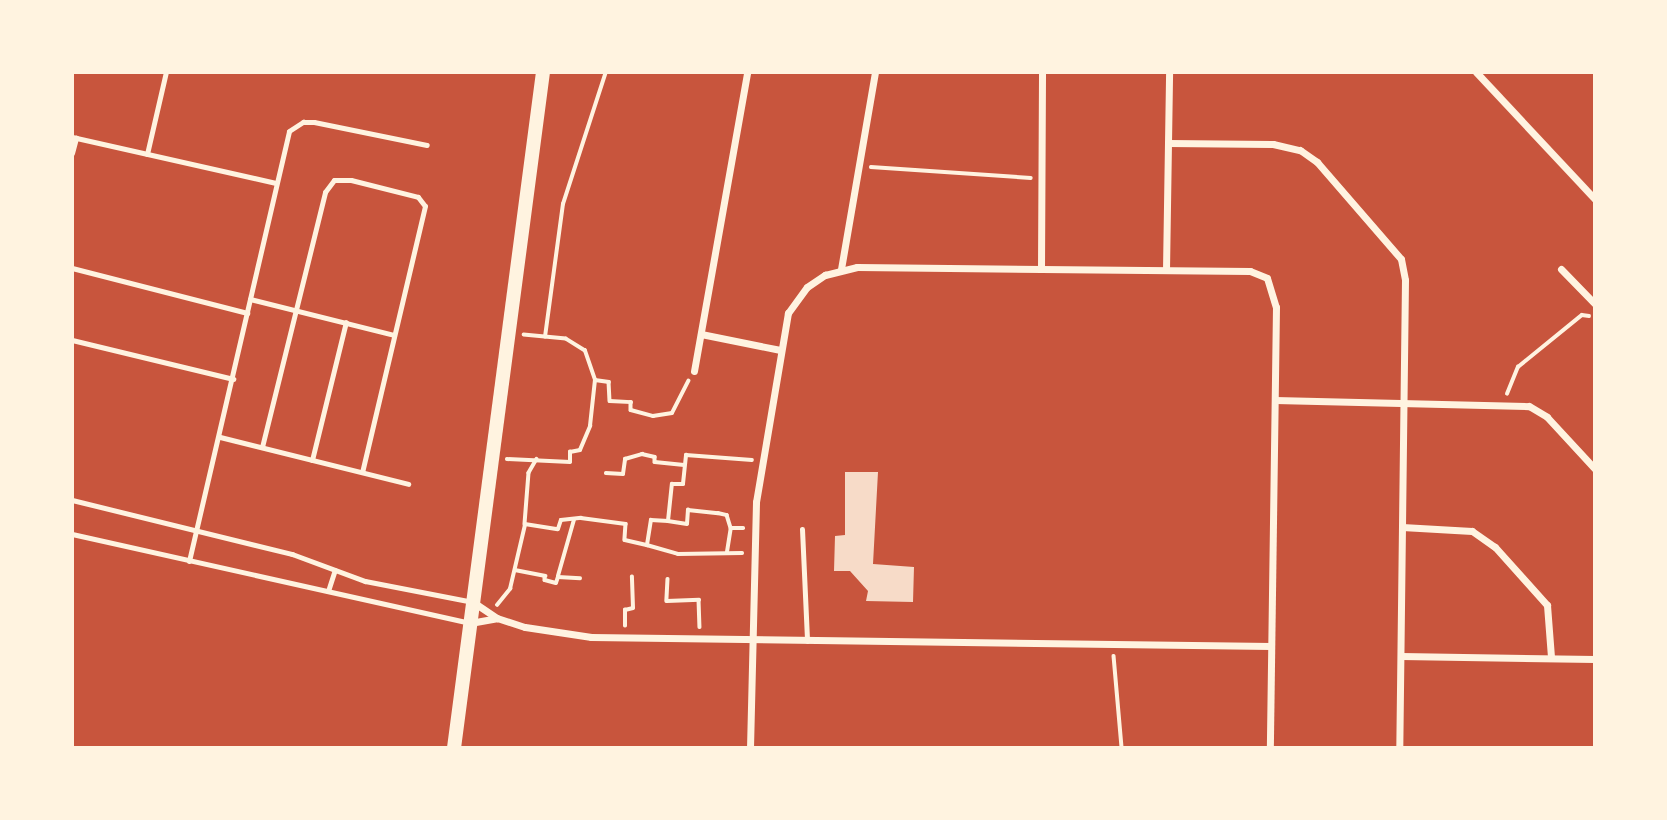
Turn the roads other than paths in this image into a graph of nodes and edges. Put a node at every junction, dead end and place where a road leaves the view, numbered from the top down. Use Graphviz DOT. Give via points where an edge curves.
graph roads {
  1 [pos="166,72"];
  2 [pos="543,72"];
  3 [pos="747,72"];
  4 [pos="875,72"];
  5 [pos="1042,72"];
  6 [pos="1169,72"];
  7 [pos="1476,72"];
  8 [pos="74,137"];
  9 [pos="1168,143"];
  10 [pos="427,145"];
  11 [pos="72,153"];
  12 [pos="147,154"];
  13 [pos="276,183"];
  14 [pos="1595,199"];
  15 [pos="72,268"];
  16 [pos="1041,268"];
  17 [pos="841,269"];
  18 [pos="1561,269"];
  19 [pos="1166,270"];
  20 [pos="250,299"];
  21 [pos="1595,304"];
  22 [pos="296,310"];
  23 [pos="247,313"];
  24 [pos="346,322"];
  25 [pos="701,334"];
  26 [pos="394,335"];
  27 [pos="72,340"];
  28 [pos="780,350"];
  29 [pos="694,371"];
  30 [pos="233,379"];
  31 [pos="1275,400"];
  32 [pos="1404,401"];
  33 [pos="220,437"];
  34 [pos="262,447"];
  35 [pos="312,460"];
  36 [pos="1595,469"];
  37 [pos="362,472"];
  38 [pos="408,484"];
  39 [pos="72,500"];
  40 [pos="1402,527"];
  41 [pos="197,528"];
  42 [pos="802,530"];
  43 [pos="72,534"];
  44 [pos="190,561"];
  45 [pos="335,570"];
  46 [pos="328,591"];
  47 [pos="473,603"];
  48 [pos="497,618"];
  49 [pos="470,623"];
  50 [pos="750,640"];
  51 [pos="807,641"];
  52 [pos="1271,646"];
  53 [pos="1401,656"];
  54 [pos="1551,657"];
  55 [pos="1595,659"];
  56 [pos="454,748"];
  57 [pos="750,748"];
  58 [pos="1270,748"];
  59 [pos="1399,748"];
  1 -- 12 [label="lane"];
  2 -- 47 [label="main road"];
  3 -- 25 [label="street"];
  4 -- 17 [label="street"];
  5 -- 16 [label="street"];
  6 -- 9 [label="street"];
  7 -- 14 [label="street"];
  8 -- 11 [label="lane"];
  8 -- 12 [label="lane"];
  9 -- 19 [label="street"];
  9 -- 32 [label="street" via="1273,144 1300,149 1317,162 1401,259"];
  10 -- 13 [label="lane" via="303,121 289,131"];
  12 -- 13 [label="lane"];
  13 -- 20 [label="lane"];
  15 -- 23 [label="lane"];
  16 -- 17 [label="street"];
  16 -- 19 [label="street"];
  17 -- 28 [label="street" via="799,294 788,313"];
  18 -- 21 [label="street"];
  19 -- 31 [label="street" via="1250,271 1267,278 1276,307"];
  20 -- 22 [label="lane"];
  20 -- 23 [label="lane"];
  22 -- 24 [label="lane"];
  22 -- 26 [label="lane" via="329,183 342,178 409,194 423,202 424,213"];
  22 -- 34 [label="lane"];
  23 -- 30 [label="lane"];
  24 -- 26 [label="lane"];
  24 -- 35 [label="lane"];
  25 -- 28 [label="street"];
  25 -- 29 [label="street"];
  26 -- 37 [label="lane"];
  27 -- 30 [label="lane"];
  28 -- 50 [label="street" via="761,461"];
  30 -- 33 [label="lane"];
  31 -- 32 [label="street"];
  31 -- 52 [label="street"];
  32 -- 36 [label="street" via="1504,402 1540,411"];
  32 -- 40 [label="street"];
  33 -- 34 [label="lane"];
  33 -- 41 [label="lane"];
  34 -- 35 [label="lane"];
  35 -- 37 [label="lane"];
  37 -- 38 [label="lane"];
  39 -- 41 [label="lane"];
  40 -- 53 [label="street"];
  40 -- 54 [label="street" via="1472,531 1496,547 1547,605"];
  41 -- 44 [label="lane"];
  41 -- 45 [label="lane"];
  42 -- 51 [label="lane"];
  43 -- 44 [label="lane"];
  44 -- 46 [label="lane"];
  45 -- 46 [label="lane"];
  45 -- 47 [label="lane" via="388,587"];
  46 -- 49 [label="lane"];
  47 -- 48 [label="street"];
  47 -- 49 [label="main road"];
  48 -- 49 [label="street"];
  48 -- 50 [label="street" via="563,635"];
  49 -- 56 [label="main road"];
  50 -- 51 [label="street"];
  50 -- 57 [label="street"];
  51 -- 52 [label="street"];
  52 -- 58 [label="street"];
  53 -- 54 [label="street"];
  53 -- 59 [label="street"];
  54 -- 55 [label="street"];
}
